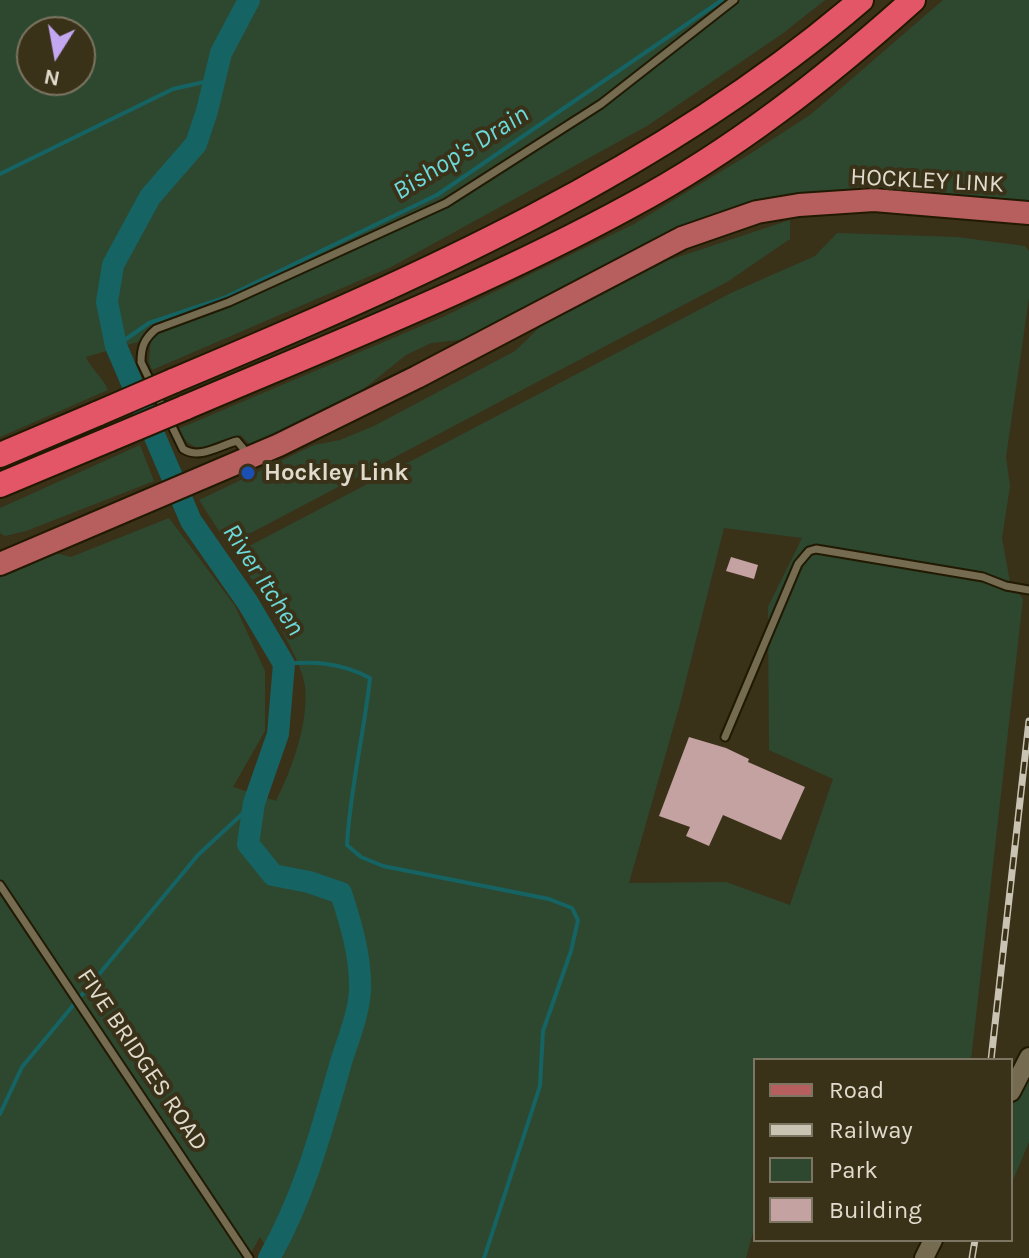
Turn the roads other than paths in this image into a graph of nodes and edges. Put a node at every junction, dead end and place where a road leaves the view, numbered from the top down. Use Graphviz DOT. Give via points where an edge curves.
graph roads {
  1 [pos="734,0"];
  2 [pos="861,0"];
  3 [pos="913,0"];
  4 [pos="1029,213"];
  5 [pos="0,455"];
  6 [pos="250,458"];
  7 [pos="0,485"];
  8 [pos="0,546"];
  9 [pos="35,550"];
  10 [pos="0,564"];
  11 [pos="1029,590"];
  12 [pos="725,737"];
  13 [pos="0,885"];
  14 [pos="1029,1057"];
  15 [pos="1013,1088"];
  16 [pos="249,1258"];
  1 -- 6 [label="lane" via="601,104 446,203 146,337 141,362 183,449 197,453 237,441"];
  2 -- 5 [label="highway, bridge" via="710,114 471,248 349,306"];
  3 -- 7 [label="highway, bridge" via="788,105 631,206 497,272"];
  4 -- 6 [label="main road, HOCKLEY LINK" via="874,200 757,212 682,238"];
  6 -- 9 [label="main road, HOCKLEY LINK"];
  8 -- 9 [label="main road, HOCKLEY LINK"];
  9 -- 10 [label="main road, HOCKLEY LINK"];
  11 -- 12 [label="lane" via="983,577 809,551 798,564"];
  13 -- 16 [label="lane, FIVE BRIDGES ROAD"];
  14 -- 15 [label="main road"];
}
